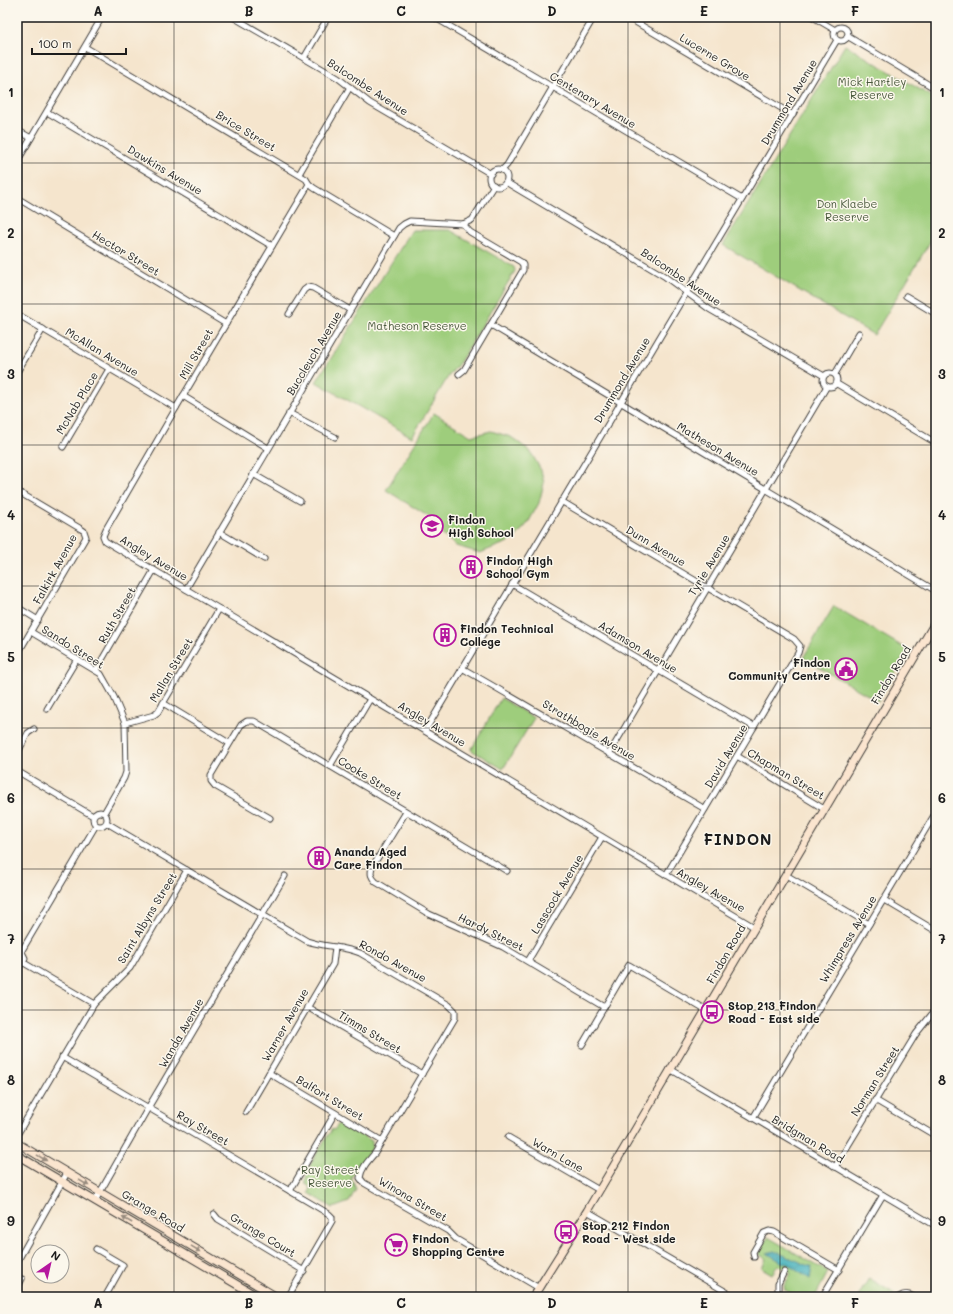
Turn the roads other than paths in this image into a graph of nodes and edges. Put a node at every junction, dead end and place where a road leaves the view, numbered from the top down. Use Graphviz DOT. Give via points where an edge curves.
graph roads {
  1 [pos="102,17"];
  2 [pos="233,17"];
  3 [pos="328,17"];
  4 [pos="434,17"];
  5 [pos="594,17"];
  6 [pos="627,17"];
  7 [pos="812,17"];
  8 [pos="835,30"];
  9 [pos="847,36"];
  10 [pos="837,40"];
  11 [pos="85,47"];
  12 [pos="304,58"];
  13 [pos="350,87"];
  14 [pos="552,87"];
  15 [pos="936,89"];
  16 [pos="47,112"];
  17 [pos="793,115"];
  18 [pos="17,130"];
  19 [pos="31,138"];
  20 [pos="17,162"];
  21 [pos="502,170"];
  22 [pos="299,174"];
  23 [pos="491,174"];
  24 [pos="506,183"];
  25 [pos="309,184"];
  26 [pos="494,185"];
  27 [pos="17,198"];
  28 [pos="742,199"];
  29 [pos="463,224"];
  30 [pos="394,236"];
  31 [pos="272,246"];
  32 [pos="686,292"];
  33 [pos="906,296"];
  34 [pos="350,310"];
  35 [pos="17,314"];
  36 [pos="289,314"];
  37 [pos="936,314"];
  38 [pos="226,324"];
  39 [pos="491,325"];
  40 [pos="43,329"];
  41 [pos="859,333"];
  42 [pos="109,369"];
  43 [pos="17,372"];
  44 [pos="459,374"];
  45 [pos="835,374"];
  46 [pos="824,376"];
  47 [pos="837,384"];
  48 [pos="827,386"];
  49 [pos="183,396"];
  50 [pos="620,403"];
  51 [pos="176,408"];
  52 [pos="290,413"];
  53 [pos="335,437"];
  54 [pos="936,443"];
  55 [pos="63,447"];
  56 [pos="268,448"];
  57 [pos="253,474"];
  58 [pos="765,489"];
  59 [pos="17,491"];
  60 [pos="300,501"];
  61 [pos="561,501"];
  62 [pos="219,532"];
  63 [pos="103,536"];
  64 [pos="264,558"];
  65 [pos="154,570"];
  66 [pos="512,584"];
  67 [pos="706,588"];
  68 [pos="186,589"];
  69 [pos="936,591"];
  70 [pos="17,607"];
  71 [pos="219,609"];
  72 [pos="38,620"];
  73 [pos="936,621"];
  74 [pos="934,630"];
  75 [pos="31,632"];
  76 [pos="800,646"];
  77 [pos="17,655"];
  78 [pos="77,659"];
  79 [pos="462,668"];
  80 [pos="96,670"];
  81 [pos="658,670"];
  82 [pos="370,699"];
  83 [pos="163,704"];
  84 [pos="47,709"];
  85 [pos="125,723"];
  86 [pos="754,727"];
  87 [pos="34,729"];
  88 [pos="425,731"];
  89 [pos="229,743"];
  90 [pos="17,754"];
  91 [pos="608,754"];
  92 [pos="737,756"];
  93 [pos="330,766"];
  94 [pos="17,771"];
  95 [pos="824,809"];
  96 [pos="705,810"];
  97 [pos="406,812"];
  98 [pos="936,812"];
  99 [pos="104,813"];
  100 [pos="93,816"];
  101 [pos="270,818"];
  102 [pos="106,823"];
  103 [pos="96,825"];
  104 [pos="602,837"];
  105 [pos="187,870"];
  106 [pos="507,871"];
  107 [pos="786,874"];
  108 [pos="666,875"];
  109 [pos="285,876"];
  110 [pos="884,900"];
  111 [pos="262,915"];
  112 [pos="870,924"];
  113 [pos="754,927"];
  114 [pos="936,931"];
  115 [pos="335,947"];
  116 [pos="19,952"];
  117 [pos="528,961"];
  118 [pos="24,963"];
  119 [pos="17,966"];
  120 [pos="94,1004"];
  121 [pos="307,1006"];
  122 [pos="604,1007"];
  123 [pos="936,1009"];
  124 [pos="705,1010"];
  125 [pos="582,1044"];
  126 [pos="62,1057"];
  127 [pos="670,1069"];
  128 [pos="269,1073"];
  129 [pos="422,1074"];
  130 [pos="875,1100"];
  131 [pos="148,1108"];
  132 [pos="246,1112"];
  133 [pos="335,1113"];
  134 [pos="753,1118"];
  135 [pos="17,1135"];
  136 [pos="936,1136"];
  137 [pos="508,1137"];
  138 [pos="382,1141"];
  139 [pos="17,1143"];
  140 [pos="17,1155"];
  141 [pos="835,1167"];
  142 [pos="67,1173"];
  143 [pos="360,1178"];
  144 [pos="63,1182"];
  145 [pos="599,1190"];
  146 [pos="290,1191"];
  147 [pos="100,1192"];
  148 [pos="883,1195"];
  149 [pos="95,1201"];
  150 [pos="587,1210"];
  151 [pos="214,1214"];
  152 [pos="936,1226"];
  153 [pos="96,1249"];
  154 [pos="754,1257"];
  155 [pos="18,1260"];
  156 [pos="839,1270"];
  157 [pos="304,1271"];
  158 [pos="784,1272"];
  159 [pos="22,1279"];
  160 [pos="539,1288"];
  161 [pos="17,1289"];
  162 [pos="17,1293"];
  163 [pos="776,1296"];
  164 [pos="24,1297"];
  165 [pos="105,1297"];
  166 [pos="258,1297"];
  167 [pos="277,1297"];
  168 [pos="288,1297"];
  169 [pos="533,1297"];
  170 [pos="735,1297"];
  171 [pos="786,1297"];
  172 [pos="822,1297"];
  173 [pos="899,1297"];
  174 [pos="914,1297"];
  1 -- 11 [label="street"];
  2 -- 12 [label="street, Balcombe Avenue"];
  3 -- 12 [label="street"];
  4 -- 14 [label="street, Centenary Avenue"];
  5 -- 14 [label="street"];
  6 -- 17 [label="street, Lucerne Grove"];
  7 -- 8 [label="street"];
  8 -- 9 [label="street" via="842,27 847,31"];
  8 -- 10 [label="street" via="834,36"];
  9 -- 10 [label="street" via="843,40"];
  9 -- 15 [label="street"];
  10 -- 17 [label="street, Drummond Avenue"];
  11 -- 16 [label="street"];
  11 -- 22 [label="street, Brice Street"];
  12 -- 13 [label="street, Balcombe Avenue"];
  13 -- 22 [label="street"];
  13 -- 23 [label="street, Balcombe Avenue" via="370,103"];
  14 -- 21 [label="street"];
  14 -- 28 [label="street, Centenary Avenue"];
  16 -- 19 [label="street"];
  16 -- 31 [label="street, Dawkins Avenue"];
  17 -- 28 [label="street, Drummond Avenue"];
  18 -- 19 [label="street"];
  19 -- 20 [label="street"];
  21 -- 23 [label="street" via="497,169"];
  21 -- 24 [label="street" via="507,177"];
  22 -- 25 [label="street, Brice Street"];
  23 -- 26 [label="street" via="491,182"];
  24 -- 26 [label="street"];
  24 -- 32 [label="street, Balcombe Avenue" via="664,276"];
  25 -- 30 [label="street, Brice Street"];
  25 -- 31 [label="street, Mill Street"];
  26 -- 29 [label="street" via="472,220"];
  27 -- 38 [label="street, Hector Street"];
  28 -- 32 [label="street, Drummond Avenue"];
  29 -- 30 [label="street, Buccleuch Avenue" via="410,222 399,228"];
  29 -- 39 [label="street" via="470,232 523,265 524,270"];
  30 -- 34 [label="street, Buccleuch Avenue"];
  31 -- 38 [label="street, Mill Street"];
  32 -- 46 [label="street, Balcombe Avenue" via="709,309"];
  32 -- 50 [label="street, Drummond Avenue"];
  33 -- 37 [label="street"];
  34 -- 36 [label="street" via="308,287"];
  34 -- 52 [label="street, Buccleuch Avenue"];
  35 -- 40 [label="street, McAllan Avenue"];
  38 -- 49 [label="street, Mill Street"];
  39 -- 44 [label="street"];
  39 -- 50 [label="street, Matheson Avenue"];
  40 -- 42 [label="street, McAllan Avenue"];
  40 -- 43 [label="street"];
  41 -- 45 [label="street"];
  42 -- 51 [label="street, McAllan Avenue"];
  42 -- 55 [label="street, McNab Place"];
  45 -- 46 [label="street" via="830,372"];
  45 -- 47 [label="street"];
  46 -- 48 [label="street" via="824,383"];
  47 -- 48 [label="street" via="833,387"];
  47 -- 54 [label="street"];
  48 -- 58 [label="street, Tyrie Avenue"];
  49 -- 51 [label="street, Mill Street"];
  49 -- 56 [label="street"];
  50 -- 58 [label="street, Matheson Avenue"];
  50 -- 61 [label="street, Drummond Avenue"];
  51 -- 63 [label="street, Mill Street"];
  52 -- 53 [label="street"];
  52 -- 56 [label="street, Buccleuch Avenue"];
  56 -- 57 [label="street, Buccleuch Avenue"];
  57 -- 60 [label="street"];
  57 -- 62 [label="street, Buccleuch Avenue"];
  58 -- 67 [label="street, Tyrie Avenue"];
  58 -- 69 [label="street, Matheson Avenue"];
  59 -- 72 [label="street, Falkirk Avenue" via="81,529 85,534 85,540"];
  61 -- 66 [label="street, Drummond Avenue"];
  61 -- 67 [label="street, Dunn Avenue"];
  62 -- 64 [label="street"];
  62 -- 68 [label="street, Buccleuch Avenue"];
  63 -- 65 [label="street, Angley Avenue" via="105,541"];
  65 -- 68 [label="street, Angley Avenue"];
  65 -- 80 [label="street, Ruth Street"];
  66 -- 79 [label="street, Drummond Avenue"];
  66 -- 81 [label="street, Adamson Avenue"];
  67 -- 76 [label="street, Dunn Avenue" via="794,639"];
  67 -- 81 [label="street, Tyrie Avenue"];
  68 -- 71 [label="street, Angley Avenue"];
  70 -- 72 [label="street"];
  71 -- 82 [label="street, Angley Avenue"];
  71 -- 83 [label="street, Mallan Street"];
  72 -- 75 [label="street, Falkirk Avenue"];
  73 -- 74 [label="main road, Findon Road"];
  74 -- 95 [label="main road, Findon Road"];
  75 -- 77 [label="street, Falkirk Avenue"];
  75 -- 78 [label="street, Sando Street"];
  76 -- 86 [label="street, David Avenue" via="798,654"];
  78 -- 80 [label="street, Sando Street"];
  78 -- 84 [label="street"];
  79 -- 88 [label="street, Drummond Avenue"];
  79 -- 91 [label="street, Strathbogie Avenue"];
  80 -- 85 [label="street, Sando Street" via="114,697"];
  81 -- 86 [label="street, Adamson Avenue"];
  81 -- 91 [label="street, Tyrie Avenue"];
  82 -- 88 [label="street, Angley Avenue"];
  82 -- 93 [label="street"];
  83 -- 85 [label="street, Mallan Street" via="154,715"];
  83 -- 89 [label="street"];
  85 -- 99 [label="street, Sando Street" via="126,772"];
  86 -- 92 [label="street, David Avenue"];
  87 -- 90 [label="street" via="28,733"];
  88 -- 104 [label="street, Angley Avenue"];
  89 -- 93 [label="street, Cooke Street" via="241,725 246,721 254,721"];
  89 -- 101 [label="street, Cooke Street" via="211,775 211,781 215,786"];
  91 -- 96 [label="street, Strathbogie Avenue"];
  92 -- 95 [label="street, Chapman Street"];
  92 -- 96 [label="street, David Avenue"];
  93 -- 97 [label="street, Cooke Street"];
  94 -- 100 [label="street"];
  95 -- 107 [label="main road, Findon Road"];
  96 -- 108 [label="street, David Avenue"];
  97 -- 106 [label="street, Cooke Street"];
  97 -- 117 [label="street, Hardy Street" via="372,867 371,875 376,882 429,914"];
  98 -- 110 [label="street, Whimpress Avenue"];
  99 -- 100 [label="street" via="99,812"];
  99 -- 102 [label="street" via="108,818"];
  100 -- 103 [label="street"];
  102 -- 103 [label="street" via="101,827"];
  102 -- 105 [label="street, Rondo Avenue"];
  103 -- 116 [label="street"];
  104 -- 108 [label="street, Angley Avenue"];
  104 -- 117 [label="street, Lasscock Avenue"];
  105 -- 111 [label="street, Rondo Avenue"];
  105 -- 120 [label="street, Saint Albyns Street" via="130,968"];
  107 -- 112 [label="street"];
  107 -- 113 [label="main road, Findon Road"];
  108 -- 113 [label="street, Angley Avenue"];
  109 -- 111 [label="street, Wanda Avenue"];
  110 -- 112 [label="street, Whimpress Avenue"];
  110 -- 114 [label="street"];
  111 -- 115 [label="street, Rondo Avenue" via="307,941"];
  111 -- 131 [label="street, Wanda Avenue"];
  112 -- 134 [label="street, Whimpress Avenue"];
  113 -- 124 [label="main road, Findon Road"];
  115 -- 121 [label="street, Warner Avenue" via="332,964"];
  115 -- 129 [label="street, Rondo Avenue" via="360,953 449,1004 455,1010 455,1018"];
  116 -- 118 [label="street" via="25,958"];
  117 -- 122 [label="street, Hardy Street"];
  118 -- 119 [label="street"];
  118 -- 120 [label="street"];
  120 -- 126 [label="street, Saint Albyns Street"];
  121 -- 128 [label="street, Warner Avenue"];
  121 -- 129 [label="street, Timms Street"];
  122 -- 124 [label="street" via="629,965"];
  122 -- 125 [label="street"];
  123 -- 130 [label="street, Norman Street" via="916,1034"];
  124 -- 127 [label="main road, Findon Road"];
  126 -- 131 [label="street, Ray Street"];
  126 -- 135 [label="street, Saint Albyns Street"];
  127 -- 134 [label="street, Bridgman Road"];
  127 -- 145 [label="main road, Findon Road"];
  128 -- 132 [label="street, Warner Avenue"];
  128 -- 133 [label="street, Balfort Street"];
  129 -- 138 [label="street, Rondo Avenue"];
  130 -- 136 [label="street"];
  130 -- 141 [label="street, Norman Street"];
  131 -- 146 [label="street, Ray Street"];
  131 -- 147 [label="street, Wanda Avenue"];
  133 -- 138 [label="street, Balfort Street"];
  133 -- 146 [label="street"];
  134 -- 141 [label="street, Bridgman Road"];
  137 -- 145 [label="street, Warn Lane"];
  138 -- 143 [label="street, Rondo Avenue" via="360,1173"];
  139 -- 142 [label="main road, Grange Road, one-way"];
  140 -- 144 [label="main road, Grange Road"];
  141 -- 148 [label="street, Bridgman Road"];
  142 -- 144 [label="street"];
  142 -- 147 [label="main road, Grange Road, one-way"];
  143 -- 160 [label="street, Winona Street" via="364,1183"];
  144 -- 149 [label="main road, Grange Road"];
  144 -- 155 [label="street"];
  145 -- 150 [label="main road, Findon Road"];
  146 -- 157 [label="street, Ray Street" via="332,1217"];
  147 -- 149 [label="street, Wanda Avenue"];
  147 -- 167 [label="main road, Grange Road, one-way"];
  148 -- 152 [label="street, Bridgman Road"];
  148 -- 156 [label="street"];
  166 -- 149 [label="main road, Grange Road, one-way"];
  150 -- 160 [label="main road, Findon Road"];
  150 -- 170 [label="street"];
  151 -- 157 [label="street, Grange Court" via="218,1219"];
  153 -- 165 [label="street" via="123,1265"];
  154 -- 156 [label="street" via="753,1252 768,1231 774,1232"];
  156 -- 172 [label="street"];
  157 -- 168 [label="street"];
  158 -- 163 [label="street"];
  159 -- 161 [label="street"];
  160 -- 169 [label="main road, Findon Road"];
  162 -- 164 [label="street"];
  163 -- 171 [label="street"];
  173 -- 174 [label="street" via="910,1294"];
}
